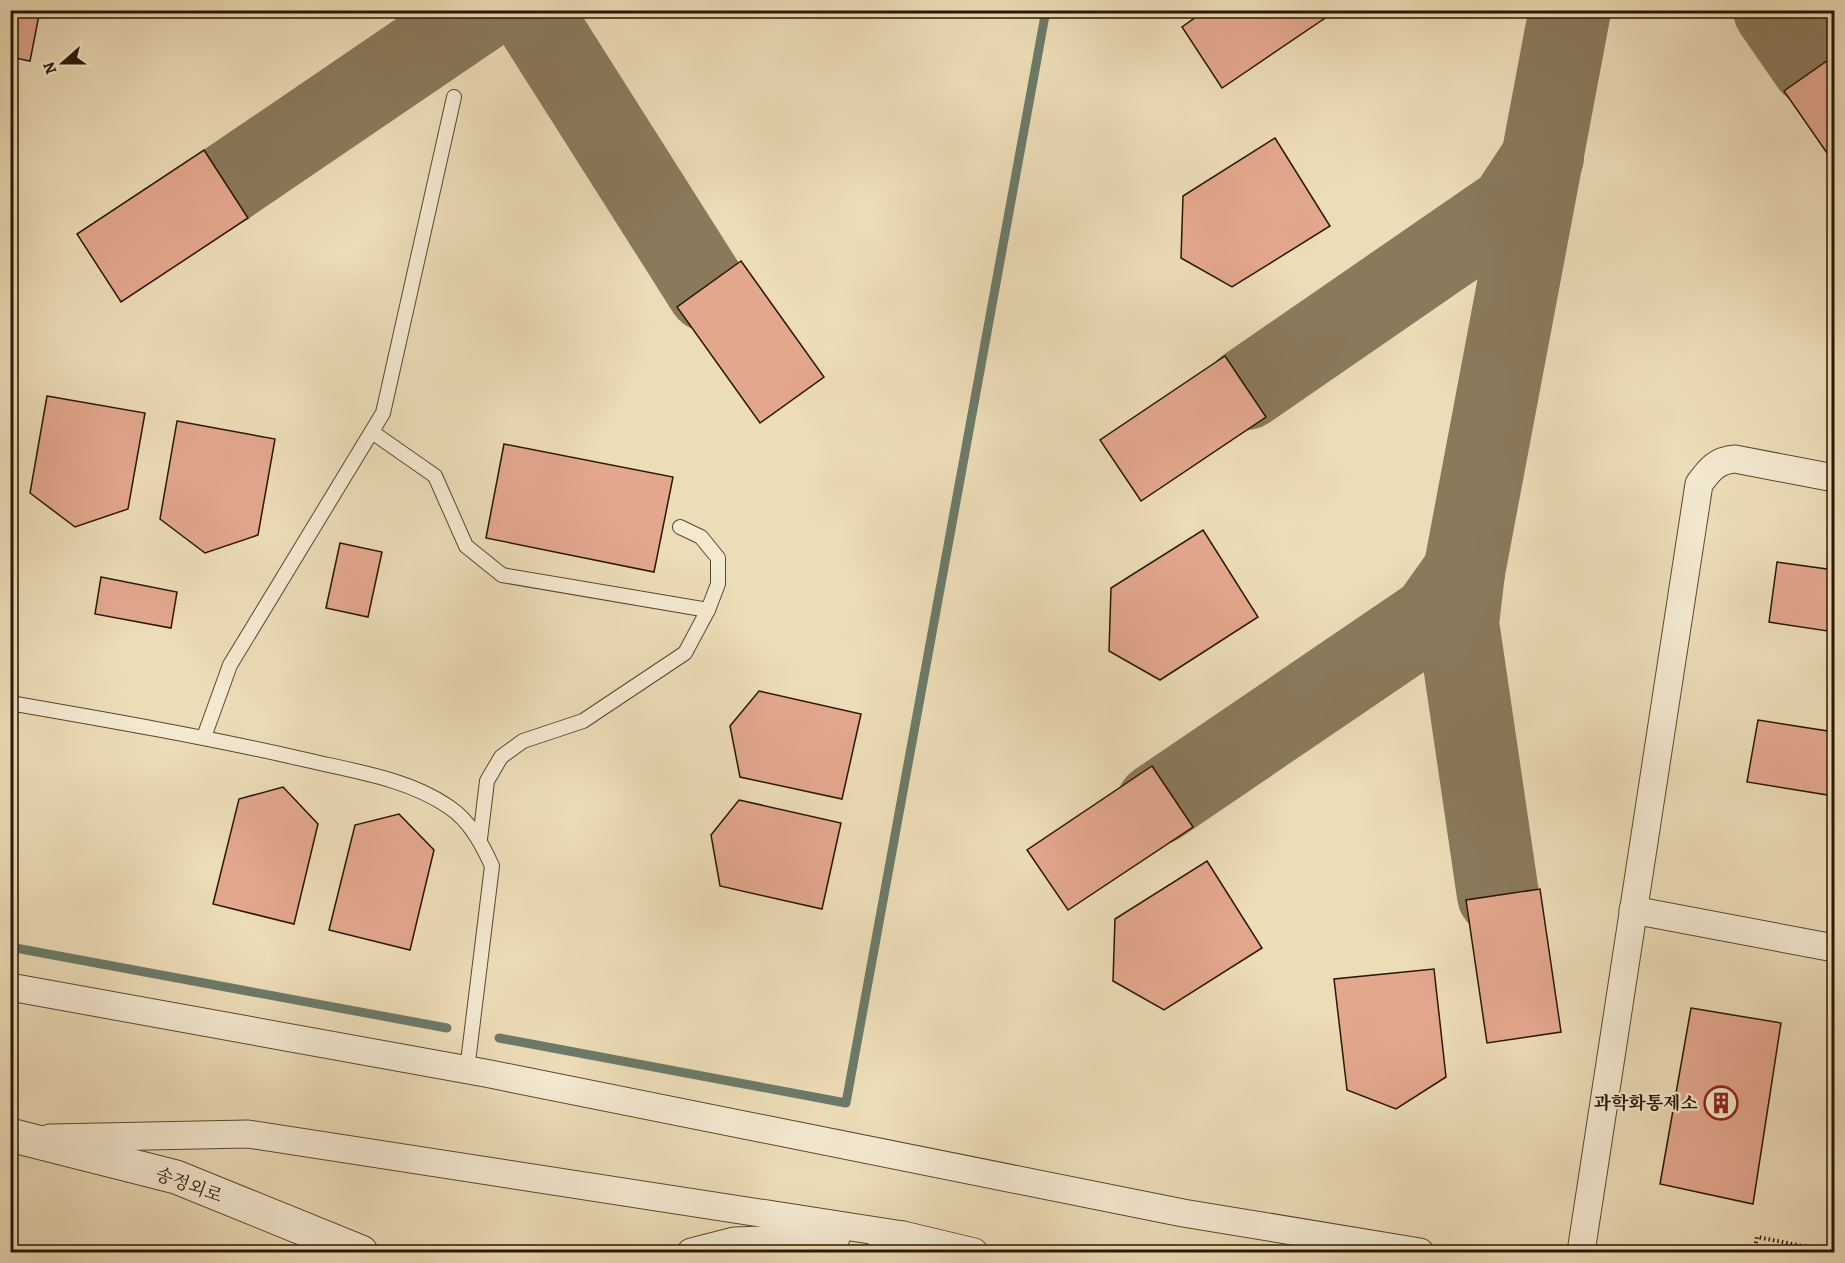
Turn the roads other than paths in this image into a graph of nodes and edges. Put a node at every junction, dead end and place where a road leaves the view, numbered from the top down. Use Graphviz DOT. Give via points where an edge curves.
graph roads {
  1 [pos="454,97"];
  2 [pos="372,432"];
  3 [pos="1834,478"];
  4 [pos="680,527"];
  5 [pos="708,610"];
  6 [pos="10,703"];
  7 [pos="204,737"];
  8 [pos="480,839"];
  9 [pos="1633,910"];
  10 [pos="1834,948"];
  11 [pos="10,987"];
  12 [pos="467,1070"];
  13 [pos="17,1137"];
  14 [pos="903,1235"];
  15 [pos="361,1252"];
  16 [pos="691,1252"];
  17 [pos="879,1252"];
  18 [pos="974,1252"];
  19 [pos="1420,1252"];
  20 [pos="1581,1252"];
  1 -- 2 [label="lane" via="383,413"];
  2 -- 5 [label="lane" via="435,476 466,546 502,575"];
  2 -- 7 [label="lane" via="230,665"];
  3 -- 9 [label="street" via="1735,459 1724,460 1710,469 1699,484"];
  4 -- 5 [label="lane" via="701,537 718,558 718,584"];
  5 -- 8 [label="lane" via="685,653 583,722 523,741 501,758 488,781"];
  6 -- 7 [label="lane"];
  7 -- 8 [label="lane" via="412,788 451,808"];
  8 -- 12 [label="lane" via="492,866"];
  9 -- 10 [label="street"];
  9 -- 20 [label="street"];
  11 -- 12 [label="street"];
  12 -- 19 [label="street" via="1184,1213"];
  13 -- 14 [label="street" via="248,1134"];
  13 -- 15 [label="street, 송정외로" via="176,1177"];
  14 -- 16 [label="street" via="734,1241"];
  14 -- 17 [label="street"];
  14 -- 18 [label="street"];
}
